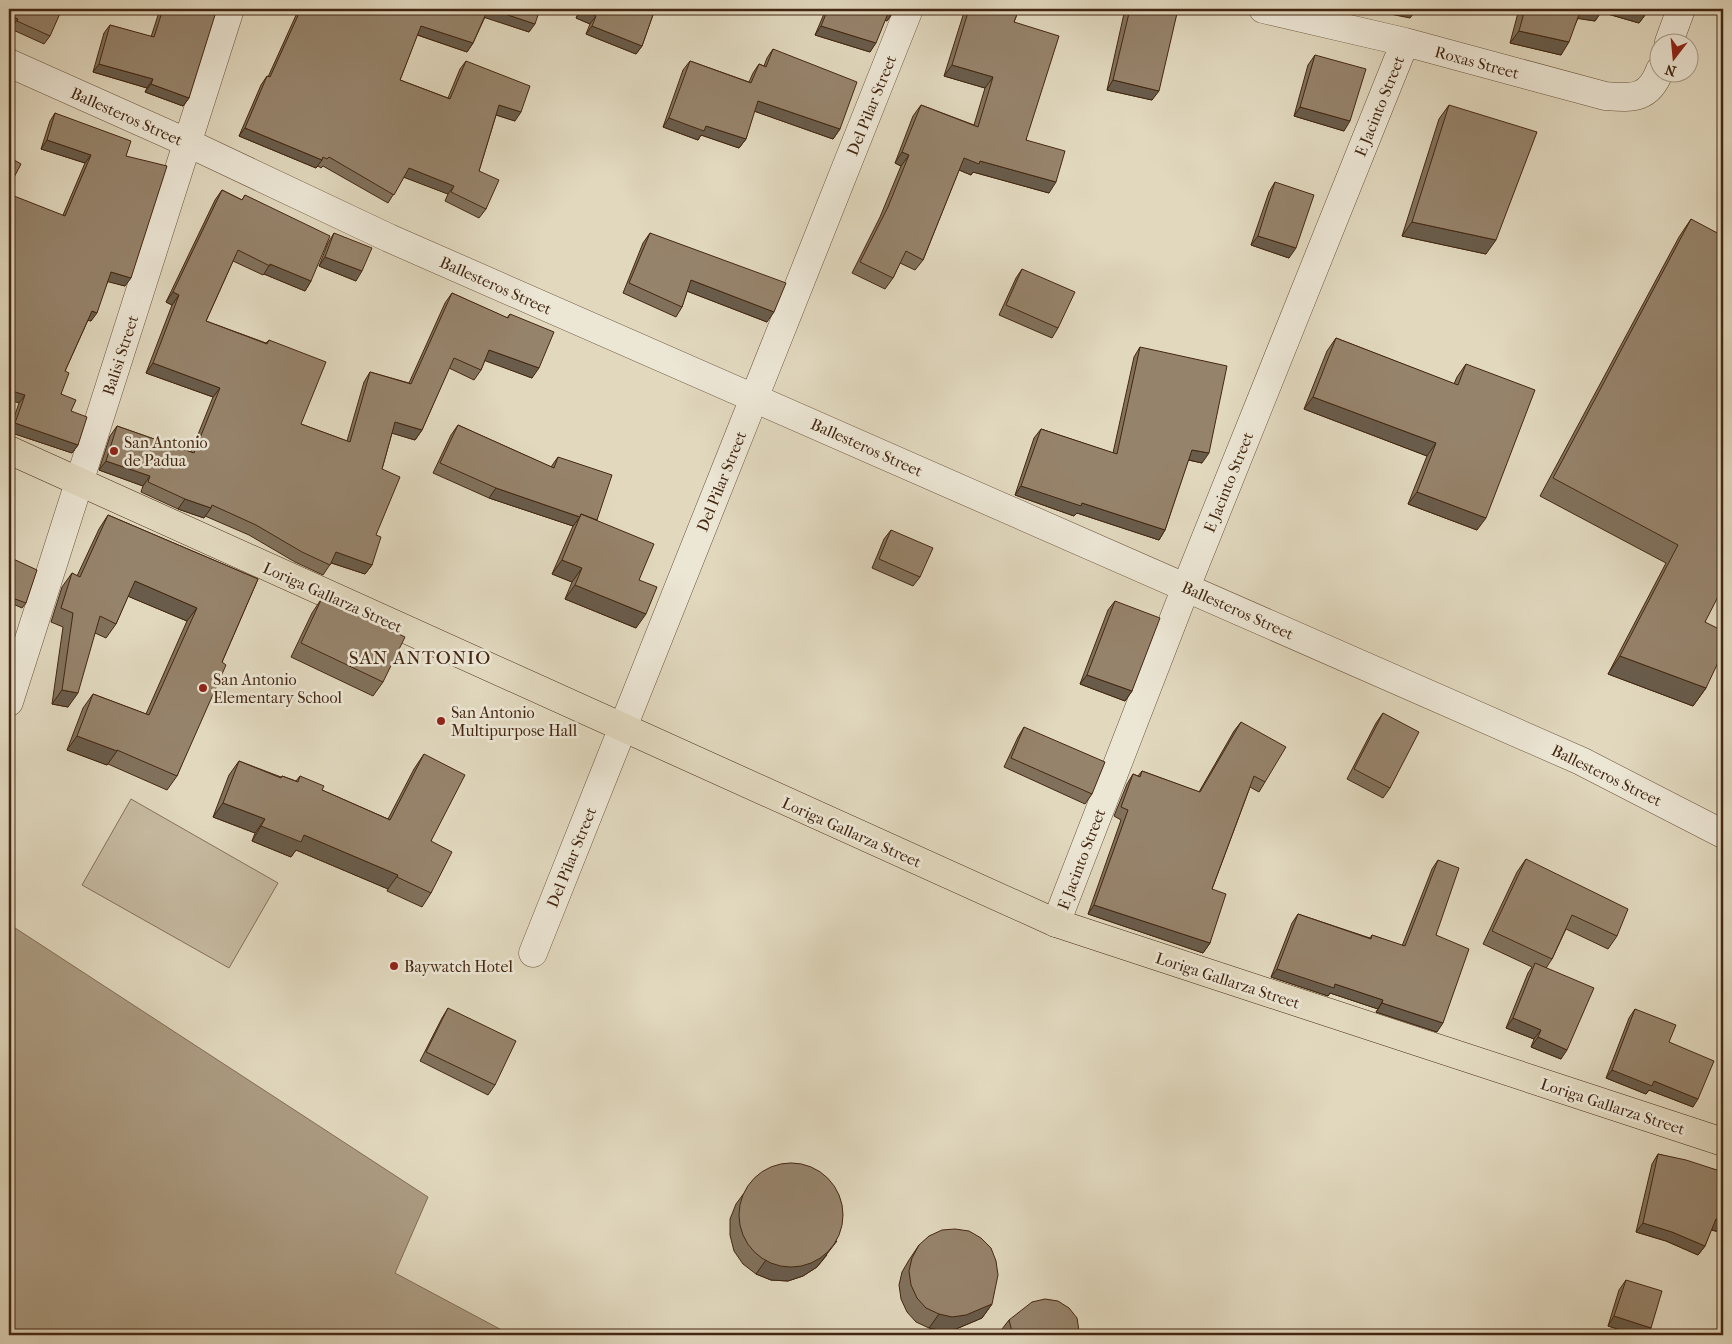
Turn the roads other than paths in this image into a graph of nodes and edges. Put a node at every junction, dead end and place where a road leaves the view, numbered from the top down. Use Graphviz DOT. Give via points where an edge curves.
graph roads {
  1 [pos="230,9"];
  2 [pos="909,9"];
  3 [pos="1263,9"];
  4 [pos="1681,9"];
  5 [pos="1673,32"];
  6 [pos="1405,42"];
  7 [pos="9,63"];
  8 [pos="1653,82"];
  9 [pos="188,143"];
  10 [pos="754,398"];
  11 [pos="9,450"];
  12 [pos="79,481"];
  13 [pos="1186,587"];
  14 [pos="9,702"];
  15 [pos="622,728"];
  16 [pos="1723,834"];
  17 [pos="1056,924"];
  18 [pos="533,953"];
  19 [pos="1723,1142"];
  1 -- 9 [label="street, Balisi Street"];
  2 -- 10 [label="street, Del Pilar Street"];
  3 -- 6 [label="street, Roxas Street"];
  4 -- 5 [label="street"];
  6 -- 8 [label="street, Roxas Street" via="1605,96 1627,98 1644,94"];
  6 -- 13 [label="street, E Jacinto Street"];
  7 -- 9 [label="street, Ballesteros Street"];
  9 -- 10 [label="street, Ballesteros Street" via="389,238"];
  9 -- 12 [label="street, Balisi Street"];
  10 -- 13 [label="street, Ballesteros Street"];
  10 -- 15 [label="street, Del Pilar Street"];
  11 -- 12 [label="main road, Loriga Gallarza Street"];
  12 -- 14 [label="street, Balisi Street"];
  12 -- 15 [label="main road, Loriga Gallarza Street"];
  13 -- 16 [label="street, Ballesteros Street" via="1581,761"];
  13 -- 17 [label="street, E Jacinto Street"];
  15 -- 17 [label="main road, Loriga Gallarza Street"];
  15 -- 18 [label="street, Del Pilar Street"];
  17 -- 19 [label="main road, Loriga Gallarza Street"];
}
